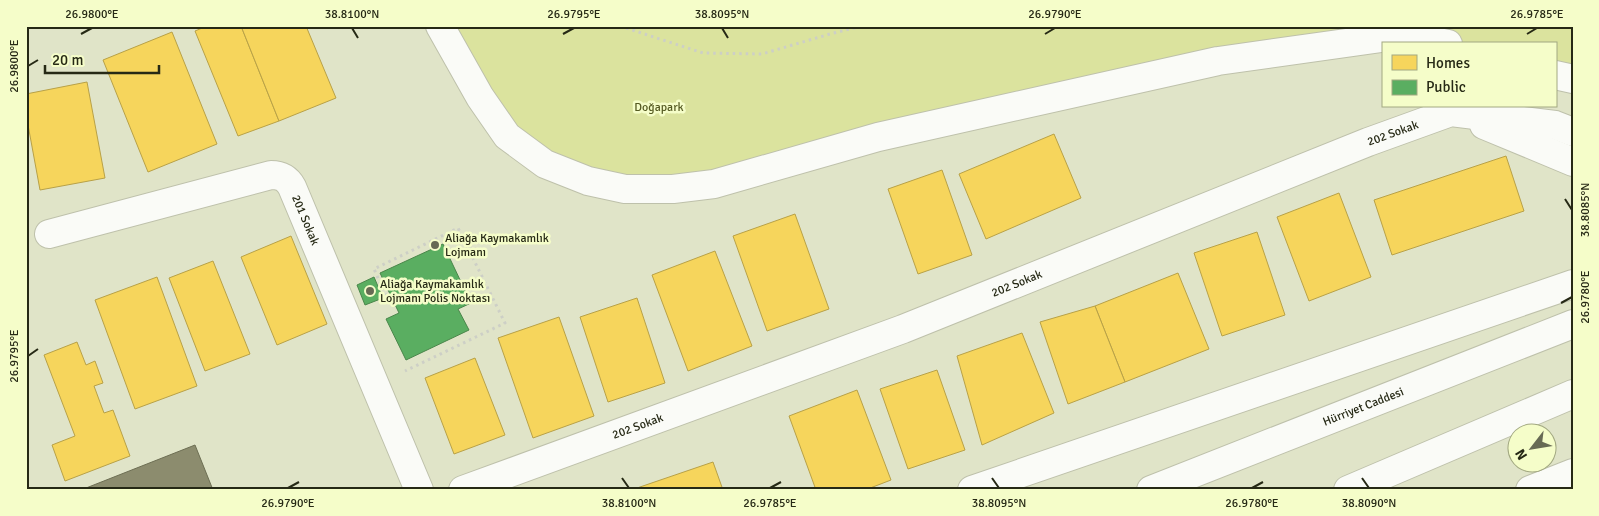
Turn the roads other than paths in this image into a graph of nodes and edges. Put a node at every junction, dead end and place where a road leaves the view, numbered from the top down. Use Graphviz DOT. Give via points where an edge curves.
graph roads {
  1 [pos="440,26"];
  2 [pos="1438,42"];
  3 [pos="1556,75"];
  4 [pos="1573,79"];
  5 [pos="1451,112"];
  6 [pos="1573,132"];
  7 [pos="1573,162"];
  8 [pos="49,234"];
  9 [pos="1573,284"];
  10 [pos="1573,324"];
  11 [pos="1573,394"];
  12 [pos="1573,473"];
  13 [pos="419,490"];
  14 [pos="463,490"];
  15 [pos="972,490"];
  16 [pos="1152,490"];
  17 [pos="1348,490"];
  18 [pos="1530,490"];
  1 -- 2 [label="main road" via="480,97 507,136 546,164 588,181 625,189 673,189 714,184 878,137 1218,61 1403,35"];
  3 -- 4 [label="main road"];
  5 -- 6 [label="main road, 202 Sokak" via="1555,125"];
  5 -- 7 [label="main road"];
  5 -- 14 [label="main road, 202 Sokak" via="1368,142 903,329"];
  8 -- 13 [label="main road, 201 Sokak" via="271,175 289,181"];
  9 -- 15 [label="main road"];
  10 -- 16 [label="main road, Hürriyet Caddesi"];
  11 -- 17 [label="main road"];
  12 -- 18 [label="main road"];
}
